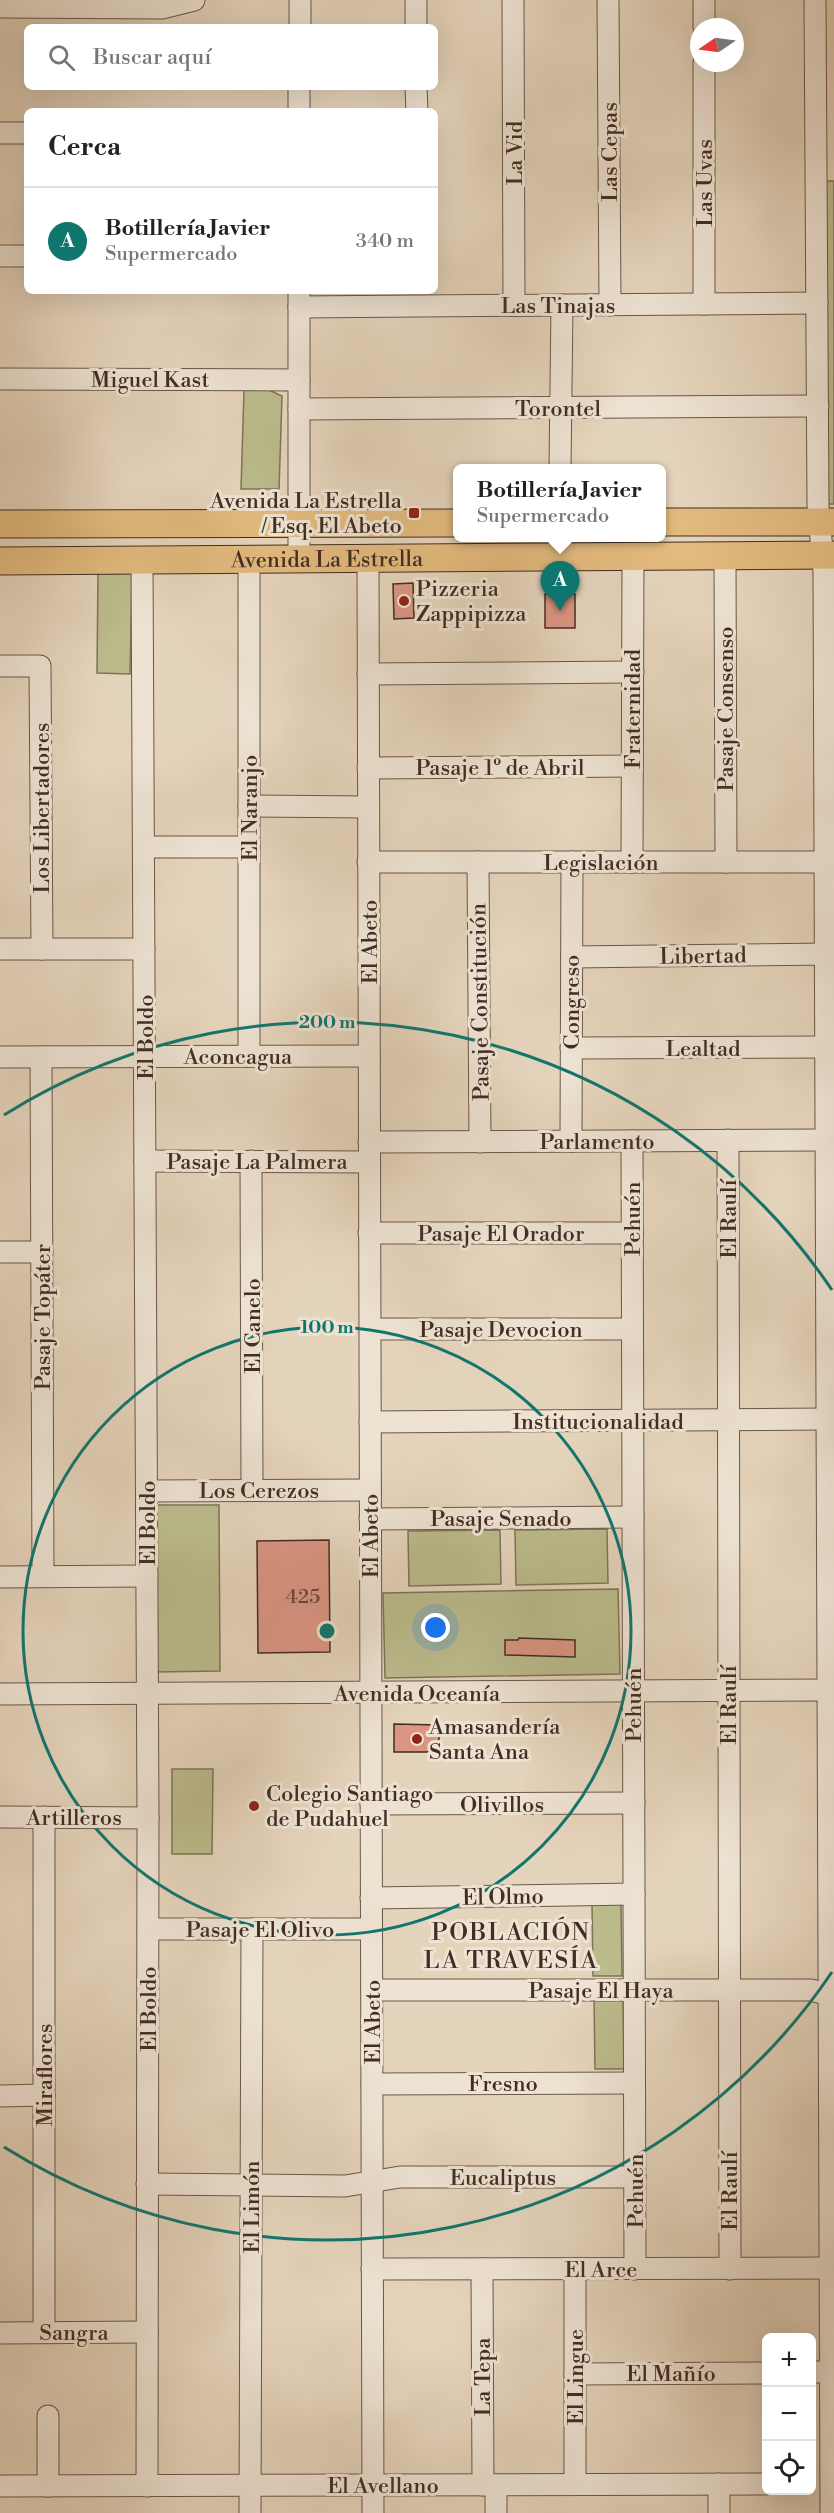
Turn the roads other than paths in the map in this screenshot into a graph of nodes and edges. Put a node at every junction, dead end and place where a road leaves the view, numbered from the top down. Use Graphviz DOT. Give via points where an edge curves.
graph roads {
  1 [pos="194,0"];
  2 [pos="300,0"];
  3 [pos="416,0"];
  4 [pos="513,0"];
  5 [pos="608,0"];
  6 [pos="704,0"];
  7 [pos="815,0"];
  8 [pos="0,7"];
  9 [pos="704,18"];
  10 [pos="300,24"];
  11 [pos="416,24"];
  12 [pos="825,70"];
  13 [pos="704,72"];
  14 [pos="299,90"];
  15 [pos="416,90"];
  16 [pos="299,108"];
  17 [pos="417,108"];
  18 [pos="0,133"];
  19 [pos="24,133"];
  20 [pos="825,168"];
  21 [pos="0,256"];
  22 [pos="24,256"];
  23 [pos="418,298"];
  24 [pos="299,299"];
  25 [pos="817,303"];
  26 [pos="610,304"];
  27 [pos="704,304"];
  28 [pos="514,305"];
  29 [pos="562,305"];
  30 [pos="0,379"];
  31 [pos="299,380"];
  32 [pos="818,406"];
  33 [pos="561,408"];
  34 [pos="299,410"];
  35 [pos="561,464"];
  36 [pos="666,522"];
  37 [pos="827,522"];
  38 [pos="299,523"];
  39 [pos="453,523"];
  40 [pos="0,524"];
  41 [pos="724,555"];
  42 [pos="829,555"];
  43 [pos="633,556"];
  44 [pos="368,558"];
  45 [pos="249,559"];
  46 [pos="298,559"];
  47 [pos="142,560"];
  48 [pos="0,561"];
  49 [pos="0,666"];
  50 [pos="633,672"];
  51 [pos="368,674"];
  52 [pos="829,674"];
  53 [pos="829,764"];
  54 [pos="632,766"];
  55 [pos="368,768"];
  56 [pos="249,806"];
  57 [pos="368,807"];
  58 [pos="144,847"];
  59 [pos="249,847"];
  60 [pos="369,862"];
  61 [pos="478,862"];
  62 [pos="572,862"];
  63 [pos="632,862"];
  64 [pos="726,862"];
  65 [pos="829,862"];
  66 [pos="0,949"];
  67 [pos="42,949"];
  68 [pos="144,949"];
  69 [pos="829,954"];
  70 [pos="572,957"];
  71 [pos="829,1047"];
  72 [pos="571,1048"];
  73 [pos="249,1056"];
  74 [pos="369,1056"];
  75 [pos="0,1057"];
  76 [pos="41,1057"];
  77 [pos="145,1057"];
  78 [pos="728,1140"];
  79 [pos="825,1140"];
  80 [pos="571,1141"];
  81 [pos="632,1141"];
  82 [pos="480,1142"];
  83 [pos="369,1152"];
  84 [pos="145,1161"];
  85 [pos="251,1161"];
  86 [pos="369,1233"];
  87 [pos="632,1233"];
  88 [pos="0,1252"];
  89 [pos="42,1252"];
  90 [pos="830,1309"];
  91 [pos="370,1329"];
  92 [pos="632,1329"];
  93 [pos="825,1419"];
  94 [pos="633,1420"];
  95 [pos="729,1420"];
  96 [pos="370,1422"];
  97 [pos="830,1475"];
  98 [pos="252,1490"];
  99 [pos="370,1490"];
  100 [pos="147,1491"];
  101 [pos="633,1517"];
  102 [pos="370,1519"];
  103 [pos="42,1576"];
  104 [pos="147,1576"];
  105 [pos="0,1577"];
  106 [pos="830,1690"];
  107 [pos="728,1691"];
  108 [pos="632,1692"];
  109 [pos="371,1693"];
  110 [pos="0,1694"];
  111 [pos="147,1694"];
  112 [pos="634,1803"];
  113 [pos="371,1804"];
  114 [pos="0,1817"];
  115 [pos="44,1817"];
  116 [pos="148,1818"];
  117 [pos="634,1894"];
  118 [pos="371,1898"];
  119 [pos="148,1929"];
  120 [pos="252,1929"];
  121 [pos="371,1929"];
  122 [pos="372,1990"];
  123 [pos="634,1990"];
  124 [pos="729,1990"];
  125 [pos="832,1996"];
  126 [pos="634,2083"];
  127 [pos="372,2084"];
  128 [pos="832,2093"];
  129 [pos="44,2095"];
  130 [pos="0,2096"];
  131 [pos="635,2177"];
  132 [pos="372,2182"];
  133 [pos="147,2184"];
  134 [pos="251,2185"];
  135 [pos="830,2268"];
  136 [pos="372,2269"];
  137 [pos="482,2269"];
  138 [pos="574,2269"];
  139 [pos="635,2269"];
  140 [pos="730,2269"];
  141 [pos="0,2332"];
  142 [pos="44,2332"];
  143 [pos="147,2332"];
  144 [pos="821,2372"];
  145 [pos="762,2373"];
  146 [pos="575,2374"];
  147 [pos="48,2416"];
  148 [pos="575,2484"];
  149 [pos="719,2484"];
  150 [pos="762,2484"];
  151 [pos="825,2484"];
  152 [pos="373,2485"];
  153 [pos="489,2485"];
  154 [pos="0,2486"];
  155 [pos="48,2486"];
  156 [pos="147,2486"];
  157 [pos="250,2486"];
  158 [pos="250,2513"];
  159 [pos="373,2513"];
  160 [pos="496,2513"];
  161 [pos="719,2513"];
  162 [pos="831,2513"];
  1 -- 8 [label="street" via="162,8"];
  2 -- 10 [label="street"];
  3 -- 11 [label="street"];
  4 -- 28 [label="street, La Vid"];
  5 -- 26 [label="street, Las Cepas"];
  6 -- 9 [label="street"];
  7 -- 12 [label="street"];
  12 -- 20 [label="street"];
  13 -- 27 [label="street, Las Uvas"];
  14 -- 16 [label="street"];
  15 -- 17 [label="street"];
  18 -- 19 [label="street"];
  20 -- 25 [label="street"];
  21 -- 22 [label="street"];
  23 -- 24 [label="street, Las Tinajas"];
  23 -- 28 [label="street, Las Tinajas"];
  24 -- 31 [label="street"];
  25 -- 27 [label="street, Las Tinajas"];
  25 -- 32 [label="street"];
  26 -- 27 [label="street, Las Tinajas"];
  26 -- 29 [label="street, Las Tinajas"];
  28 -- 29 [label="street, Las Tinajas"];
  29 -- 33 [label="street"];
  30 -- 31 [label="street, Miguel Kast"];
  31 -- 34 [label="street"];
  32 -- 33 [label="street, Torontel"];
  32 -- 37 [label="street"];
  33 -- 34 [label="street, Torontel"];
  33 -- 35 [label="street"];
  34 -- 38 [label="street"];
  36 -- 37 [label="main road"];
  37 -- 42 [label="street"];
  38 -- 39 [label="main road, Avenida La Estrella"];
  38 -- 40 [label="main road, Avenida La Estrella"];
  38 -- 46 [label="street"];
  41 -- 42 [label="main road, Avenida La Estrella"];
  41 -- 43 [label="main road, Avenida La Estrella"];
  41 -- 64 [label="street, Pasaje Consenso"];
  42 -- 52 [label="street"];
  43 -- 44 [label="main road, Avenida La Estrella"];
  43 -- 50 [label="street, Fraternidad"];
  44 -- 46 [label="main road, Avenida La Estrella"];
  44 -- 51 [label="street, El Abeto"];
  45 -- 46 [label="main road, Avenida La Estrella"];
  45 -- 47 [label="main road, Avenida La Estrella"];
  45 -- 56 [label="street, El Naranjo"];
  47 -- 48 [label="main road, Avenida La Estrella"];
  47 -- 58 [label="street, El Boldo"];
  49 -- 67 [label="street, Los Libertadores" via="40,666"];
  50 -- 51 [label="street"];
  50 -- 54 [label="street, Fraternidad"];
  51 -- 55 [label="street, El Abeto"];
  52 -- 53 [label="street"];
  53 -- 65 [label="street"];
  54 -- 55 [label="street, Pasaje 1º de Abril"];
  54 -- 63 [label="street, Fraternidad"];
  55 -- 57 [label="street, El Abeto"];
  56 -- 57 [label="street"];
  56 -- 59 [label="street, El Naranjo"];
  57 -- 60 [label="street, El Abeto"];
  58 -- 59 [label="street"];
  58 -- 68 [label="street, El Boldo"];
  59 -- 73 [label="street, El Naranjo"];
  60 -- 61 [label="street, Legislación"];
  60 -- 74 [label="street, El Abeto"];
  61 -- 62 [label="street, Legislación"];
  61 -- 82 [label="street, Pasaje Constitución"];
  62 -- 63 [label="street, Legislación"];
  62 -- 70 [label="street, Congreso"];
  63 -- 64 [label="street, Legislación"];
  64 -- 65 [label="street, Legislación"];
  65 -- 69 [label="street"];
  66 -- 67 [label="street"];
  67 -- 68 [label="street"];
  68 -- 77 [label="street, El Boldo"];
  69 -- 70 [label="street, Libertad"];
  69 -- 71 [label="street"];
  70 -- 72 [label="street, Congreso"];
  71 -- 72 [label="street, Lealtad"];
  71 -- 79 [label="street"];
  72 -- 80 [label="street, Congreso"];
  73 -- 74 [label="street, Aconcagua"];
  73 -- 77 [label="street, Aconcagua"];
  74 -- 83 [label="street, El Abeto"];
  75 -- 76 [label="street, Aconcagua"];
  76 -- 77 [label="street, Aconcagua"];
  76 -- 89 [label="street, Pasaje Topáter"];
  77 -- 84 [label="street, El Boldo"];
  78 -- 79 [label="street, Parlamento"];
  78 -- 81 [label="street, Parlamento"];
  78 -- 95 [label="street, El Raulí"];
  79 -- 90 [label="street"];
  80 -- 81 [label="street, Parlamento"];
  80 -- 82 [label="street, Parlamento"];
  81 -- 87 [label="street, Pehuén"];
  82 -- 83 [label="street, Parlamento"];
  83 -- 85 [label="street, Pasaje La Palmera"];
  83 -- 86 [label="street, El Abeto"];
  84 -- 85 [label="street, Pasaje La Palmera"];
  84 -- 100 [label="street, El Boldo"];
  85 -- 98 [label="street, El Canelo"];
  86 -- 87 [label="street, Pasaje El Orador"];
  86 -- 91 [label="street, El Abeto"];
  87 -- 92 [label="street, Pehuén"];
  88 -- 89 [label="street"];
  89 -- 103 [label="street, Pasaje Topáter"];
  90 -- 93 [label="street"];
  91 -- 92 [label="street, Pasaje Devocion"];
  91 -- 96 [label="street, El Abeto"];
  92 -- 94 [label="street, Pehuén"];
  93 -- 95 [label="street, Institucionalidad"];
  93 -- 97 [label="street"];
  94 -- 95 [label="street, Institucionalidad"];
  94 -- 96 [label="street, Institucionalidad"];
  94 -- 101 [label="street, Pehuén"];
  95 -- 107 [label="street, El Raulí"];
  96 -- 99 [label="street, El Abeto"];
  97 -- 106 [label="street"];
  98 -- 99 [label="street, Los Cerezos"];
  98 -- 100 [label="street, Los Cerezos"];
  99 -- 102 [label="street, El Abeto"];
  100 -- 104 [label="street, El Boldo"];
  101 -- 102 [label="street, Pasaje Senado"];
  101 -- 108 [label="street, Pehuén"];
  102 -- 109 [label="street, El Abeto"];
  103 -- 104 [label="street"];
  103 -- 105 [label="street"];
  104 -- 111 [label="street, El Boldo"];
  106 -- 107 [label="street, Avenida Oceanía"];
  106 -- 125 [label="street"];
  107 -- 108 [label="street, Avenida Oceanía"];
  107 -- 124 [label="street, El Raulí"];
  108 -- 109 [label="street, Avenida Oceanía"];
  108 -- 112 [label="street, Pehuén"];
  109 -- 111 [label="street, Avenida Oceanía"];
  109 -- 113 [label="street, El Abeto"];
  110 -- 111 [label="street, Avenida Oceanía"];
  111 -- 116 [label="street, El Boldo"];
  112 -- 113 [label="street, Olivillos"];
  112 -- 117 [label="street, Pehuén"];
  113 -- 118 [label="street, El Abeto"];
  114 -- 115 [label="street, Artilleros"];
  115 -- 116 [label="street, Artilleros"];
  115 -- 129 [label="street, Miraflores"];
  116 -- 119 [label="street, El Boldo"];
  117 -- 118 [label="street, El Olmo"];
  117 -- 123 [label="street, Pehuén"];
  118 -- 121 [label="street, El Abeto"];
  119 -- 120 [label="street, Pasaje El Olivo"];
  119 -- 133 [label="street, El Boldo"];
  120 -- 121 [label="street, Pasaje El Olivo"];
  120 -- 134 [label="street, El Limón"];
  121 -- 122 [label="street, El Abeto"];
  122 -- 123 [label="street, Pasaje El Haya"];
  122 -- 127 [label="street, El Abeto"];
  123 -- 124 [label="street, Pasaje El Haya"];
  123 -- 126 [label="street, Pehuén"];
  124 -- 125 [label="street, Pasaje El Haya" via="811,1990"];
  124 -- 140 [label="street, El Raulí"];
  125 -- 128 [label="street"];
  126 -- 127 [label="street, Fresno"];
  126 -- 131 [label="street, Pehuén"];
  127 -- 132 [label="street, El Abeto"];
  128 -- 135 [label="street"];
  129 -- 130 [label="street"];
  129 -- 142 [label="street, Miraflores"];
  131 -- 132 [label="street, Eucaliptus" via="400,2177"];
  131 -- 139 [label="street, Pehuén"];
  132 -- 134 [label="street, Eucaliptus" via="345,2186"];
  132 -- 136 [label="street, El Abeto"];
  133 -- 134 [label="street, Eucaliptus"];
  133 -- 143 [label="street, El Boldo"];
  134 -- 157 [label="street, El Limón"];
  135 -- 140 [label="street, El Arce"];
  135 -- 144 [label="street"];
  136 -- 137 [label="street, El Arce"];
  136 -- 152 [label="street, El Abeto"];
  137 -- 138 [label="street, El Arce"];
  137 -- 153 [label="street, La Tepa"];
  138 -- 139 [label="street, El Arce"];
  138 -- 146 [label="street, El Lingue"];
  139 -- 140 [label="street, El Arce"];
  141 -- 142 [label="street, Sangra"];
  142 -- 143 [label="street, Sangra"];
  143 -- 156 [label="street, El Boldo"];
  144 -- 151 [label="street"];
  145 -- 146 [label="street, El Mañío"];
  146 -- 148 [label="street, El Lingue"];
  147 -- 155 [label="street"];
  148 -- 149 [label="street, El Avellano"];
  148 -- 153 [label="street, El Avellano"];
  149 -- 150 [label="street, El Avellano"];
  149 -- 161 [label="street"];
  151 -- 162 [label="street"];
  152 -- 153 [label="street, El Avellano"];
  152 -- 157 [label="street, El Avellano"];
  152 -- 159 [label="street, El Abeto"];
  153 -- 160 [label="street, La Tepa"];
  154 -- 155 [label="street, El Avellano"];
  155 -- 156 [label="street, El Avellano"];
  156 -- 157 [label="street, El Avellano"];
  157 -- 158 [label="street, El Limón"];
}
